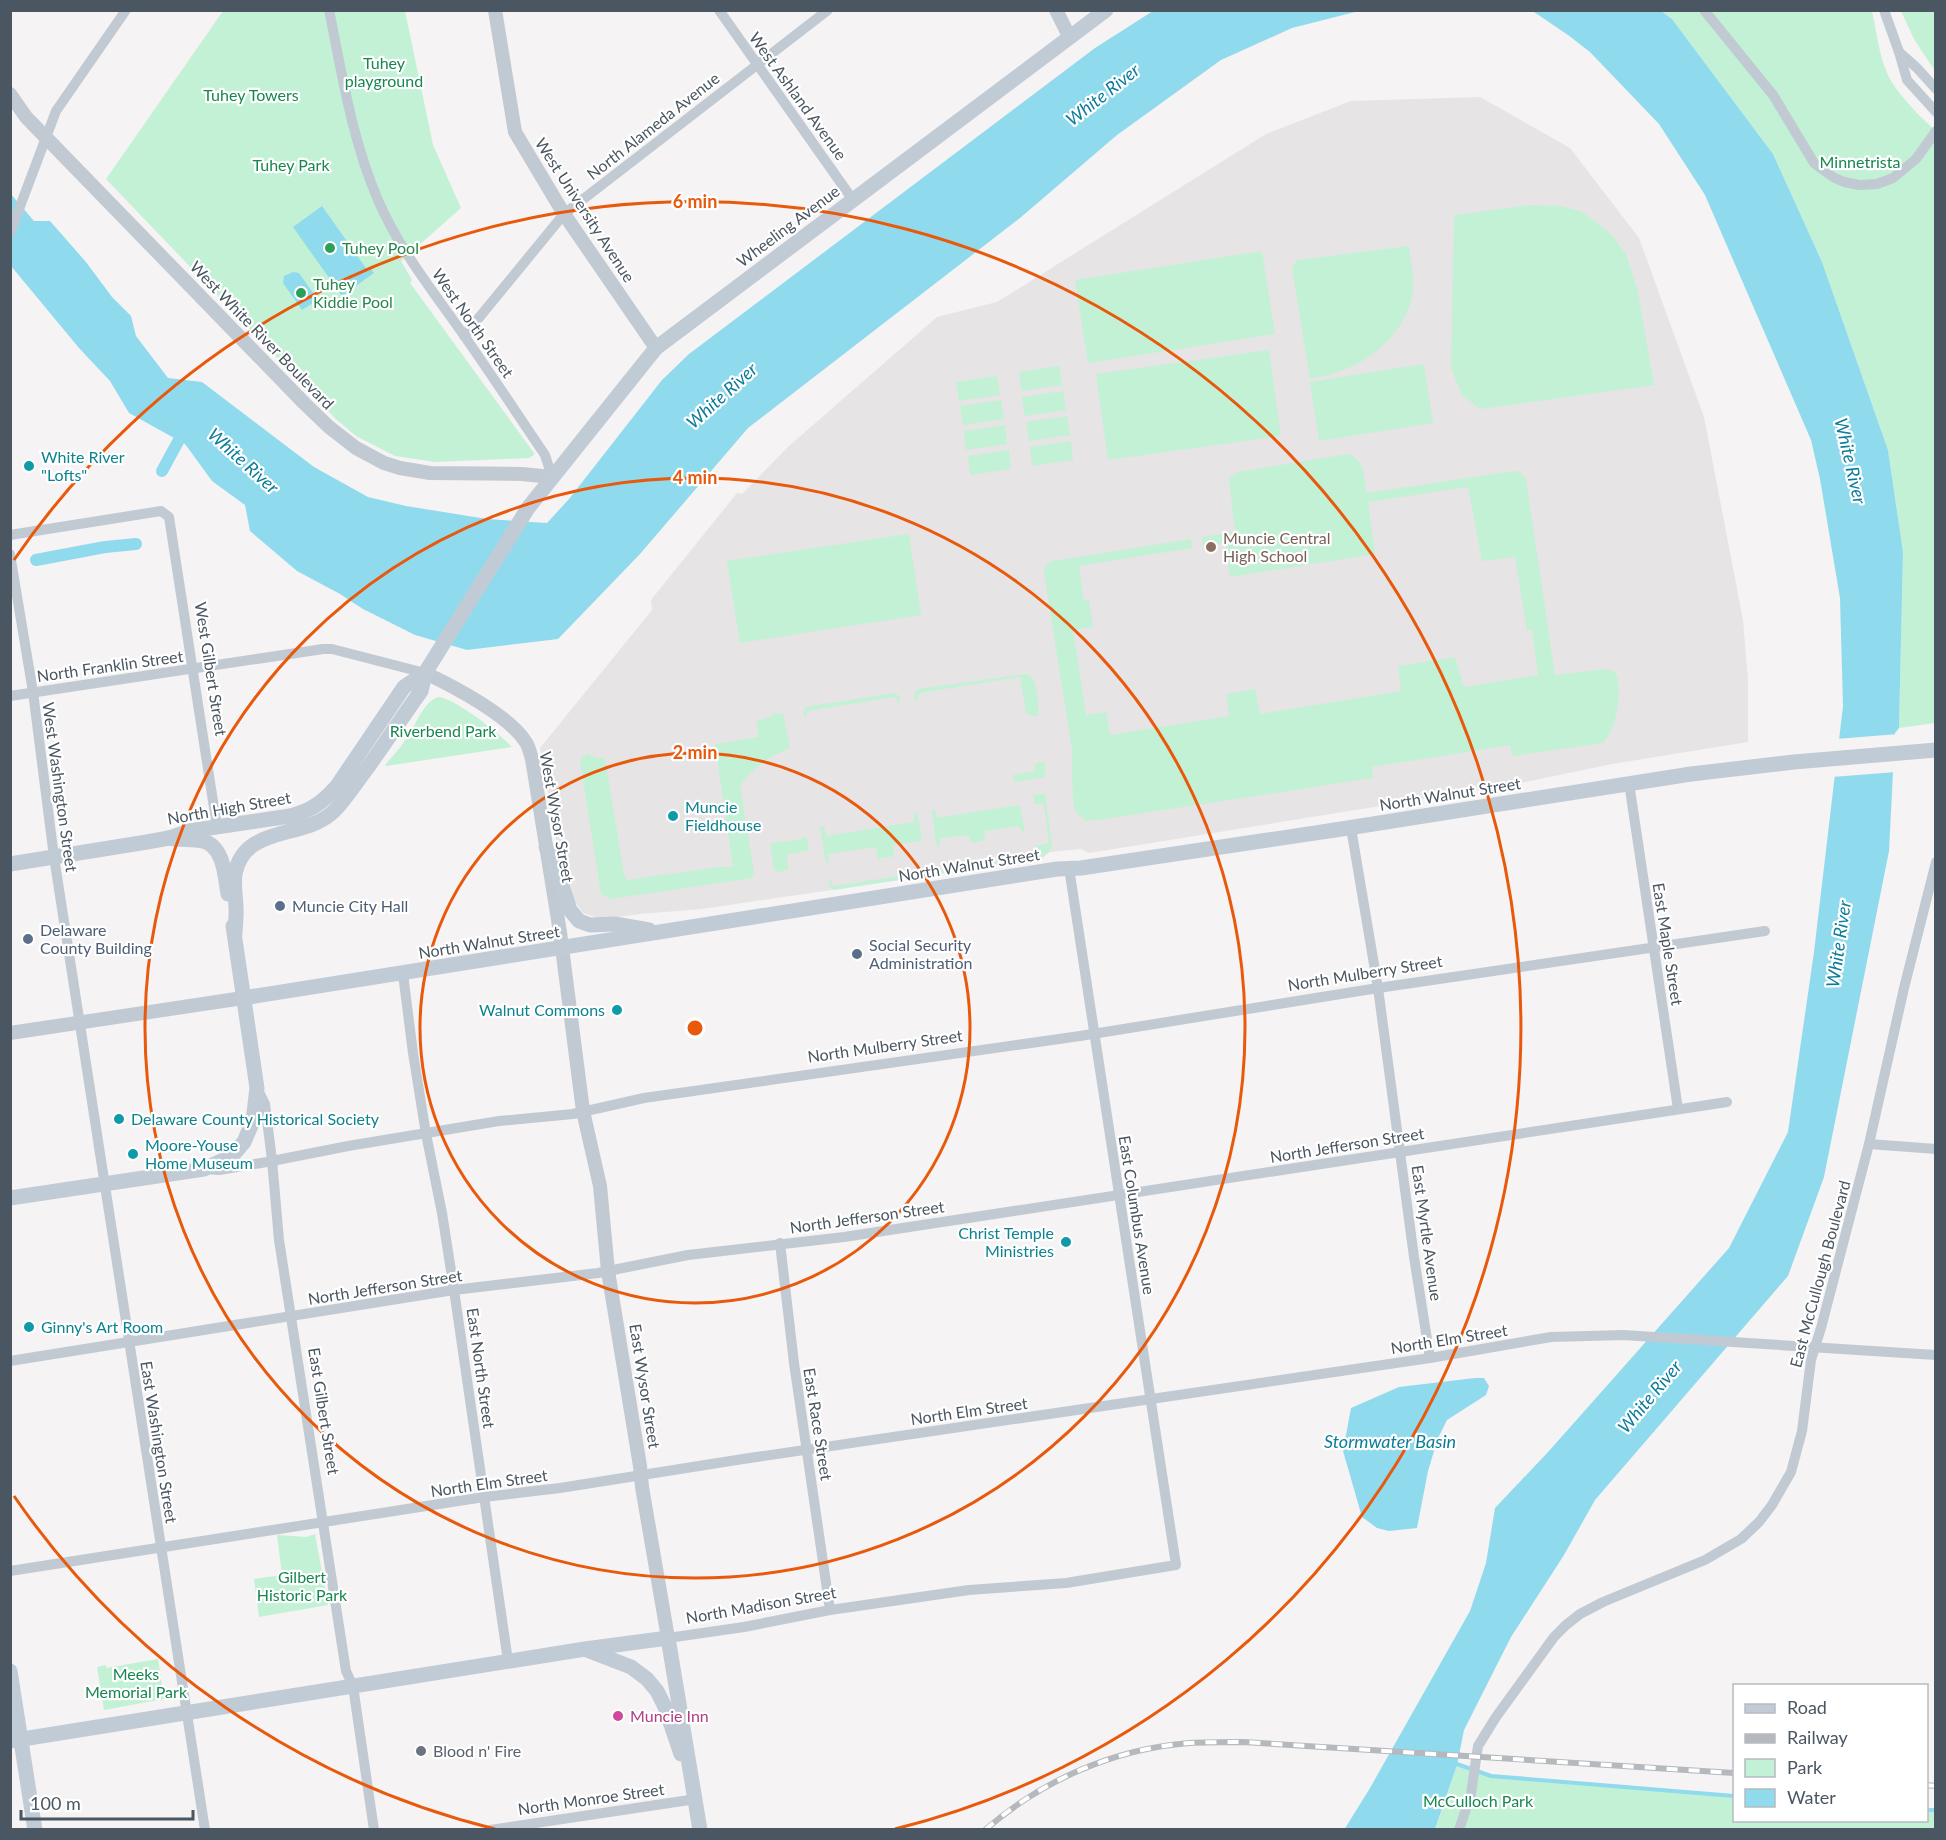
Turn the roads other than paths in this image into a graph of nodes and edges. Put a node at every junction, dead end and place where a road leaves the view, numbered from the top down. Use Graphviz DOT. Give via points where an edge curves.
graph roads {
  1 [pos="126,10"];
  2 [pos="329,10"];
  3 [pos="495,10"];
  4 [pos="719,10"];
  5 [pos="828,10"];
  6 [pos="1056,10"];
  7 [pos="1106,10"];
  8 [pos="1704,10"];
  9 [pos="1884,10"];
  10 [pos="1069,36"];
  11 [pos="1899,52"];
  12 [pos="757,65"];
  13 [pos="1935,89"];
  14 [pos="10,94"];
  15 [pos="1935,112"];
  16 [pos="1935,131"];
  17 [pos="46,137"];
  18 [pos="854,200"];
  19 [pos="564,214"];
  20 [pos="10,232"];
  21 [pos="464,336"];
  22 [pos="656,348"];
  23 [pos="552,477"];
  24 [pos="10,535"];
  25 [pos="10,554"];
  26 [pos="483,580"];
  27 [pos="193,669"];
  28 [pos="425,673"];
  29 [pos="33,692"];
  30 [pos="10,696"];
  31 [pos="1935,750"];
  32 [pos="1629,783"];
  33 [pos="218,827"];
  34 [pos="1351,828"];
  35 [pos="169,838"];
  36 [pos="546,847"];
  37 [pos="54,857"];
  38 [pos="1935,862"];
  39 [pos="10,864"];
  40 [pos="1068,868"];
  41 [pos="1765,931"];
  42 [pos="663,932"];
  43 [pos="235,934"];
  44 [pos="562,948"];
  45 [pos="1653,948"];
  46 [pos="403,974"];
  47 [pos="1378,988"];
  48 [pos="243,998"];
  49 [pos="80,1023"];
  50 [pos="10,1034"];
  51 [pos="1095,1034"];
  52 [pos="257,1088"];
  53 [pos="1727,1102"];
  54 [pos="1678,1109"];
  55 [pos="583,1111"];
  56 [pos="426,1134"];
  57 [pos="1869,1144"];
  58 [pos="1935,1149"];
  59 [pos="1401,1152"];
  60 [pos="272,1160"];
  61 [pos="204,1169"];
  62 [pos="105,1184"];
  63 [pos="1120,1195"];
  64 [pos="10,1198"];
  65 [pos="780,1243"];
  66 [pos="608,1271"];
  67 [pos="454,1290"];
  68 [pos="292,1317"];
  69 [pos="129,1343"];
  70 [pos="1815,1347"];
  71 [pos="1935,1355"];
  72 [pos="1430,1358"];
  73 [pos="10,1361"];
  74 [pos="1150,1400"];
  75 [pos="807,1450"];
  76 [pos="641,1476"];
  77 [pos="484,1497"];
  78 [pos="323,1523"];
  79 [pos="160,1548"];
  80 [pos="1176,1565"];
  81 [pos="10,1571"];
  82 [pos="830,1610"];
  83 [pos="668,1638"];
  84 [pos="585,1649"];
  85 [pos="508,1661"];
  86 [pos="10,1671"];
  87 [pos="353,1686"];
  88 [pos="186,1712"];
  89 [pos="16,1740"];
  90 [pos="691,1775"];
  91 [pos="696,1799"];
  92 [pos="35,1830"];
  93 [pos="205,1830"];
  94 [pos="374,1830"];
  95 [pos="490,1830"];
  96 [pos="700,1830"];
  97 [pos="1459,1830"];
  1 -- 17 [label="street" via="56,111"];
  2 -- 21 [label="street, West North Street" via="358,146 378,201 420,275"];
  3 -- 19 [label="street, West University Avenue" via="515,132"];
  4 -- 12 [label="street, West Ashland Avenue"];
  5 -- 12 [label="street, North Alameda Avenue"];
  6 -- 10 [label="street"];
  7 -- 10 [label="main road, Wheeling Avenue"];
  8 -- 16 [label="street" via="1773,95 1814,163 1833,177 1859,185 1893,178 1916,159"];
  9 -- 11 [label="street"];
  10 -- 18 [label="main road, Wheeling Avenue"];
  11 -- 13 [label="street"];
  11 -- 15 [label="street" via="1907,80"];
  12 -- 18 [label="street, West Ashland Avenue"];
  12 -- 19 [label="street, North Alameda Avenue"];
  14 -- 17 [label="street, West White River Boulevard"];
  17 -- 20 [label="street"];
  17 -- 23 [label="street, West White River Boulevard" via="304,403 356,448 384,463 415,471"];
  18 -- 22 [label="main road, Wheeling Avenue"];
  19 -- 21 [label="street, North Alameda Avenue"];
  19 -- 22 [label="street, West University Avenue"];
  21 -- 23 [label="street, West North Street" via="545,455"];
  22 -- 23 [label="main road, Wheeling Avenue"];
  23 -- 26 [label="main road, Wheeling Avenue"];
  24 -- 27 [label="street, West Gilbert Street" via="161,511 169,517"];
  25 -- 29 [label="street, West Washington Street"];
  26 -- 28 [label="main road, North High Street"];
  27 -- 28 [label="street, North Franklin Street" via="332,649"];
  27 -- 29 [label="street, North Franklin Street"];
  27 -- 33 [label="street, West Gilbert Street"];
  28 -- 33 [label="main road, North High Street" via="404,687 337,786 315,807 290,816"];
  28 -- 36 [label="street, West Wysor Street" via="492,711 524,739 532,759"];
  28 -- 43 [label="main road, North High Street" via="421,691 334,812 307,827 260,839 246,851 235,873"];
  29 -- 30 [label="street, North Franklin Street"];
  29 -- 37 [label="street, West Washington Street"];
  31 -- 32 [label="main road, North Walnut Street" via="1794,762"];
  32 -- 34 [label="main road, North Walnut Street"];
  32 -- 45 [label="street, East Maple Street"];
  33 -- 35 [label="main road, North High Street"];
  34 -- 40 [label="main road, North Walnut Street"];
  34 -- 47 [label="street, East Myrtle Avenue"];
  35 -- 37 [label="main road, North High Street"];
  35 -- 43 [label="main road" via="204,841 218,854"];
  36 -- 42 [label="main road" via="570,910 579,921"];
  36 -- 44 [label="street, West Wysor Street"];
  37 -- 39 [label="main road, North High Street"];
  37 -- 49 [label="street, West Washington Street"];
  38 -- 57 [label="street, East McCullough Boulevard"];
  40 -- 42 [label="main road, North Walnut Street"];
  40 -- 51 [label="street, East Columbus Avenue"];
  41 -- 45 [label="street, North Mulberry Street"];
  42 -- 44 [label="main road, North Walnut Street"];
  43 -- 48 [label="main road"];
  44 -- 46 [label="main road, North Walnut Street"];
  44 -- 55 [label="street, East Wysor Street"];
  45 -- 47 [label="street, North Mulberry Street"];
  45 -- 54 [label="street, East Maple Street"];
  46 -- 48 [label="main road, North Walnut Street"];
  46 -- 56 [label="street, East North Street"];
  47 -- 51 [label="street, North Mulberry Street"];
  47 -- 59 [label="street, East Myrtle Avenue"];
  48 -- 49 [label="street, North Walnut Street"];
  48 -- 52 [label="main road, East Gilbert Street"];
  49 -- 50 [label="street, North Walnut Street"];
  49 -- 62 [label="street, East Washington Street"];
  51 -- 55 [label="street, North Mulberry Street" via="654,1097"];
  51 -- 63 [label="street, East Columbus Avenue"];
  52 -- 60 [label="street, East Gilbert Street" via="265,1104"];
  52 -- 61 [label="main road" via="253,1121 244,1142 232,1156"];
  53 -- 54 [label="street, North Jefferson Street"];
  54 -- 59 [label="street, North Jefferson Street"];
  55 -- 56 [label="street, North Mulberry Street"];
  55 -- 66 [label="street, East Wysor Street" via="600,1186"];
  56 -- 60 [label="street, North Mulberry Street"];
  56 -- 67 [label="street, East North Street"];
  57 -- 58 [label="street"];
  57 -- 70 [label="street, East McCullough Boulevard"];
  59 -- 63 [label="street, North Jefferson Street"];
  59 -- 72 [label="street, East Myrtle Avenue"];
  60 -- 61 [label="street, North Mulberry Street"];
  60 -- 68 [label="street, East Gilbert Street" via="279,1240"];
  61 -- 62 [label="main road, North Mulberry Street"];
  62 -- 64 [label="main road, North Mulberry Street"];
  62 -- 69 [label="street, East Washington Street"];
  63 -- 65 [label="street, North Jefferson Street" via="844,1237"];
  63 -- 74 [label="street, East Columbus Avenue"];
  65 -- 66 [label="street, North Jefferson Street"];
  65 -- 75 [label="street, East Race Street"];
  66 -- 67 [label="street, North Jefferson Street"];
  66 -- 76 [label="street, East Wysor Street"];
  67 -- 68 [label="street, North Jefferson Street"];
  67 -- 77 [label="street, East North Street"];
  68 -- 69 [label="street, North Jefferson Street"];
  68 -- 78 [label="street, East Gilbert Street"];
  69 -- 73 [label="street, North Jefferson Street"];
  69 -- 79 [label="street, East Washington Street"];
  70 -- 71 [label="street, North Elm Street"];
  70 -- 72 [label="street, North Elm Street" via="1623,1335 1551,1337"];
  70 -- 97 [label="street, East McCullough Boulevard" via="1797,1453 1782,1490 1759,1522 1725,1550 1603,1602 1566,1625 1541,1653 1478,1746 1471,1794"];
  72 -- 74 [label="street, North Elm Street"];
  74 -- 75 [label="street, North Elm Street"];
  74 -- 80 [label="street, East Columbus Avenue"];
  75 -- 76 [label="street, North Elm Street"];
  75 -- 82 [label="street, East Race Street"];
  76 -- 77 [label="street, North Elm Street"];
  76 -- 83 [label="street, East Wysor Street"];
  77 -- 78 [label="street, North Elm Street"];
  77 -- 85 [label="street, East North Street"];
  78 -- 79 [label="street, North Elm Street"];
  78 -- 87 [label="street, East Gilbert Street" via="346,1671"];
  79 -- 81 [label="street, North Elm Street"];
  79 -- 88 [label="street, East Washington Street"];
  80 -- 82 [label="street, North Madison Street" via="1066,1583 969,1590"];
  82 -- 83 [label="street, North Madison Street"];
  83 -- 84 [label="main road, North Madison Street"];
  83 -- 90 [label="main road, East Wysor Street"];
  84 -- 85 [label="main road, North Madison Street"];
  84 -- 90 [label="main road" via="631,1667 647,1679 657,1691"];
  85 -- 87 [label="main road, North Madison Street"];
  86 -- 89 [label="main road"];
  87 -- 88 [label="main road, North Madison Street"];
  87 -- 94 [label="street, East Gilbert Street"];
  88 -- 89 [label="main road, North Madison Street"];
  88 -- 93 [label="street, East Washington Street"];
  89 -- 92 [label="main road"];
  90 -- 91 [label="main road, East Wysor Street"];
  91 -- 95 [label="street, North Monroe Street"];
  91 -- 96 [label="main road, East Wysor Street"];
}
